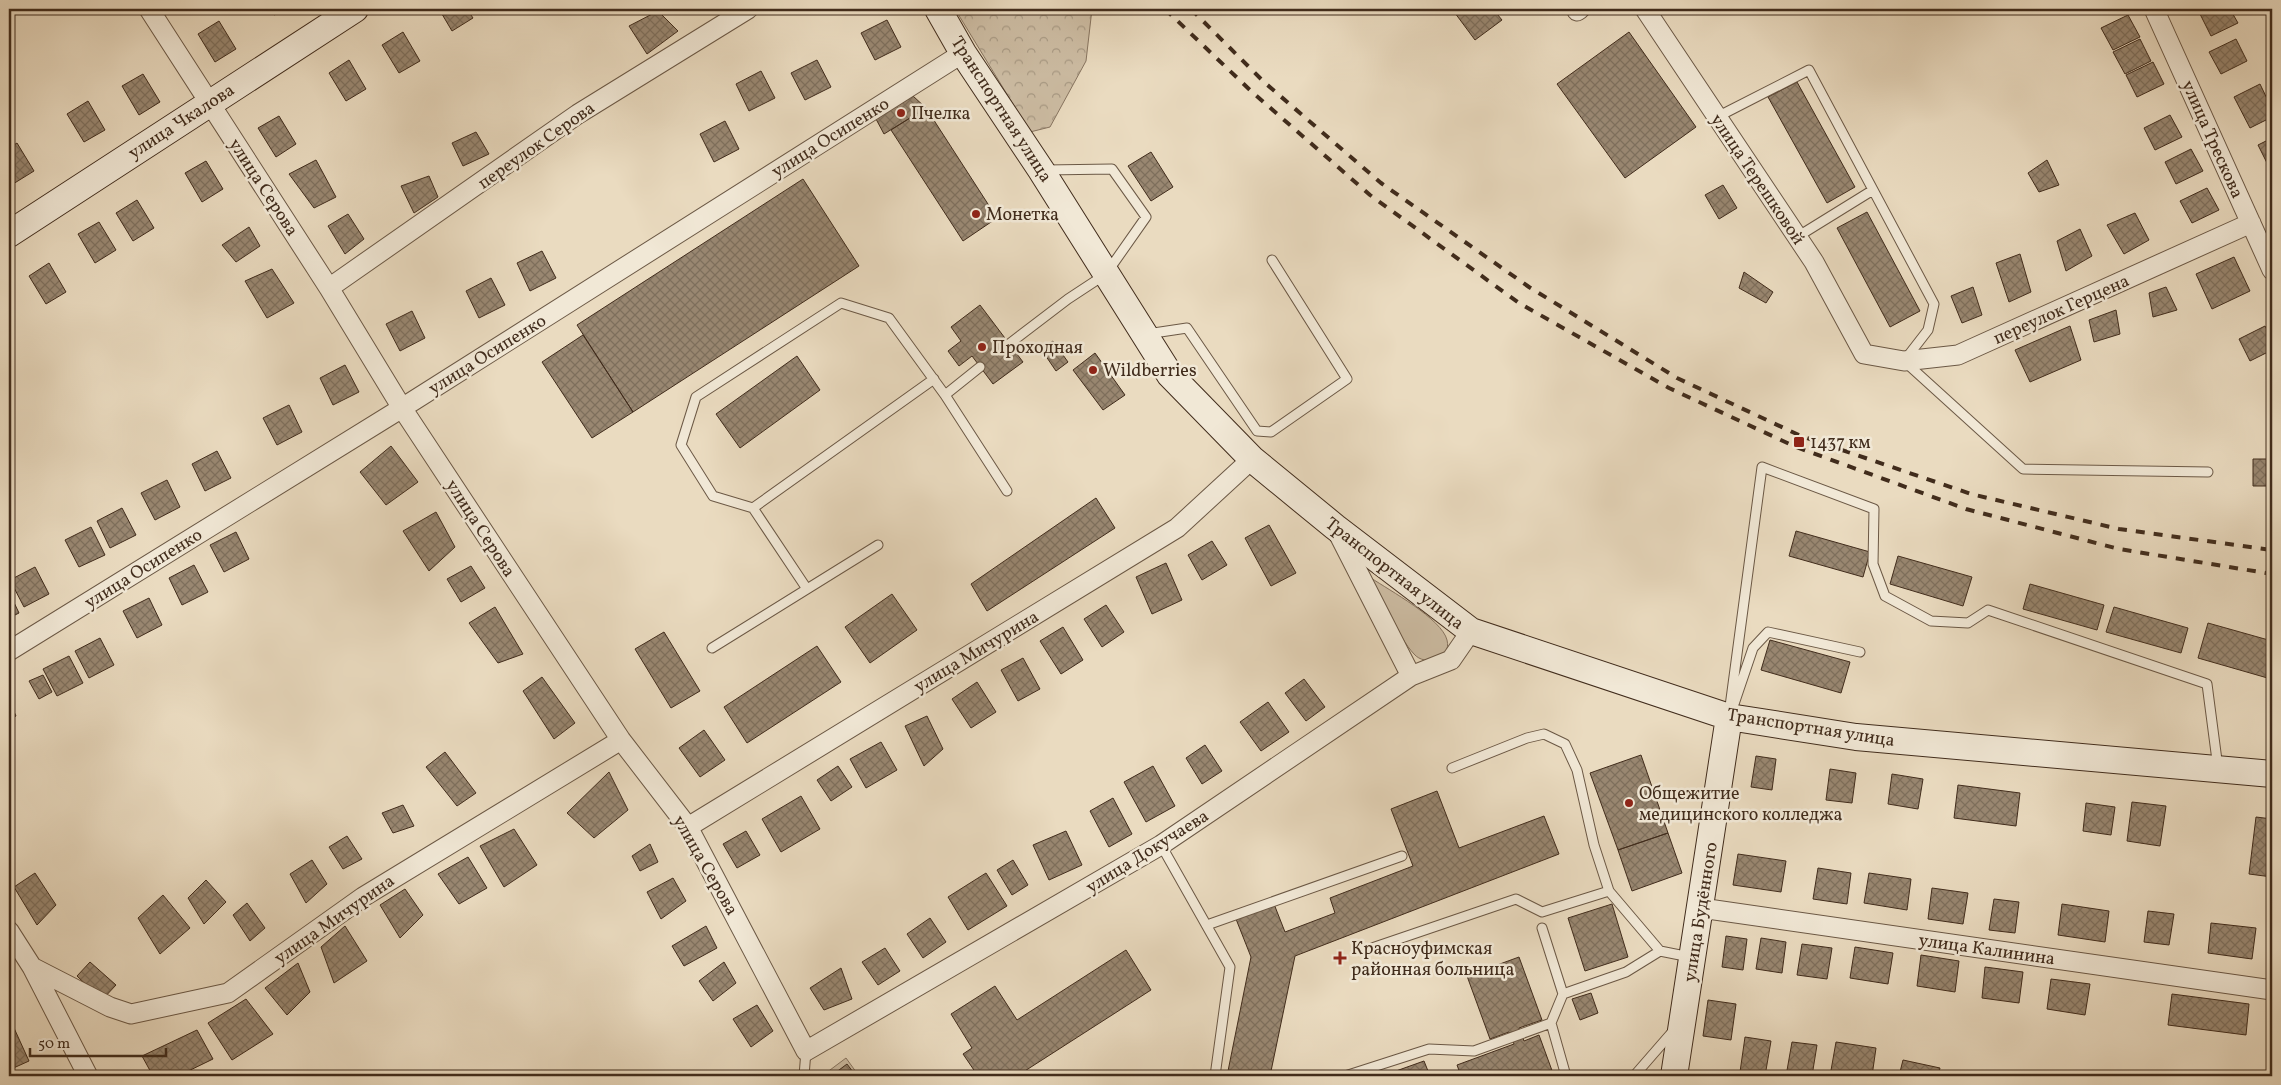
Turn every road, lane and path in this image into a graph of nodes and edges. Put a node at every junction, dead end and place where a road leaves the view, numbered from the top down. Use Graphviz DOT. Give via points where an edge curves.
graph roads {
  1 [pos="149,9"];
  2 [pos="355,9"];
  3 [pos="748,9"];
  4 [pos="938,9"];
  5 [pos="1645,9"];
  6 [pos="2154,9"];
  7 [pos="963,53"];
  8 [pos="209,102"];
  9 [pos="1717,117"];
  10 [pos="1042,170"];
  11 [pos="1873,190"];
  12 [pos="2251,223"];
  13 [pos="9,234"];
  14 [pos="1797,237"];
  15 [pos="1272,260"];
  16 [pos="2272,270"];
  17 [pos="1106,274"];
  18 [pos="329,288"];
  19 [pos="1144,334"];
  20 [pos="1009,344"];
  21 [pos="1864,354"];
  22 [pos="1904,361"];
  23 [pos="980,367"];
  24 [pos="934,379"];
  25 [pos="945,395"];
  26 [pos="402,408"];
  27 [pos="1252,459"];
  28 [pos="2208,472"];
  29 [pos="1007,491"];
  30 [pos="752,508"];
  31 [pos="1335,527"];
  32 [pos="878,545"];
  33 [pos="807,589"];
  34 [pos="1471,631"];
  35 [pos="712,648"];
  36 [pos="9,651"];
  37 [pos="1860,652"];
  38 [pos="1411,676"];
  39 [pos="1729,717"];
  40 [pos="621,740"];
  41 [pos="1452,768"];
  42 [pos="2218,769"];
  43 [pos="2272,774"];
  44 [pos="688,827"];
  45 [pos="1161,845"];
  46 [pos="1402,856"];
  47 [pos="1609,890"];
  48 [pos="1701,908"];
  49 [pos="1208,925"];
  50 [pos="1542,928"];
  51 [pos="9,931"];
  52 [pos="1369,949"];
  53 [pos="1660,951"];
  54 [pos="1693,958"];
  55 [pos="32,967"];
  56 [pos="2272,990"];
  57 [pos="1562,994"];
  58 [pos="1682,1020"];
  59 [pos="1551,1022"];
  60 [pos="806,1051"];
  61 [pos="88,1076"];
  62 [pos="804,1076"];
  63 [pos="1215,1076"];
  64 [pos="1345,1076"];
  65 [pos="1566,1076"];
  66 [pos="1634,1076"];
  67 [pos="1674,1076"];
  1 -- 8 [label="street, улица Серова"];
  2 -- 8 [label="main road, улица Чкалова"];
  3 -- 18 [label="street, переулок Серова" via="578,114"];
  4 -- 7 [label="main road, Транспортная улица"];
  5 -- 9 [label="street, улица Терешковой"];
  6 -- 12 [label="street, улица Трескова"];
  7 -- 10 [label="main road, Транспортная улица"];
  7 -- 26 [label="street, улица Осипенко"];
  8 -- 13 [label="main road, улица Чкалова"];
  8 -- 18 [label="street, улица Серова"];
  9 -- 11 [label="lane" via="1809,70"];
  9 -- 14 [label="street, улица Терешковой"];
  10 -- 17 [label="main road, Транспортная улица"];
  10 -- 17 [label="lane" via="1112,169 1146,218"];
  11 -- 14 [label="lane"];
  11 -- 22 [label="lane" via="1934,304 1928,330"];
  12 -- 16 [label="street, улица Трескова"];
  12 -- 22 [label="street, переулок Герцена" via="1958,355"];
  14 -- 21 [label="street, улица Терешковой"];
  15 -- 19 [label="lane" via="1347,379 1271,432 1258,431 1188,328"];
  17 -- 19 [label="main road, Транспортная улица"];
  17 -- 20 [label="lane"];
  18 -- 26 [label="street, улица Серова"];
  19 -- 27 [label="main road, Транспортная улица" via="1170,375"];
  21 -- 22 [label="street, переулок Герцена"];
  22 -- 28 [label="lane" via="2023,469"];
  23 -- 25 [label="lane"];
  24 -- 25 [label="lane"];
  24 -- 30 [label="lane"];
  24 -- 30 [label="lane" via="889,318 841,303 696,396 681,445 713,496"];
  25 -- 29 [label="lane"];
  26 -- 36 [label="street, улица Осипенко"];
  26 -- 40 [label="street, улица Серова"];
  27 -- 31 [label="main road, Транспортная улица"];
  27 -- 44 [label="street, улица Мичурина" via="1177,528"];
  30 -- 33 [label="lane"];
  31 -- 34 [label="main road, Транспортная улица"];
  31 -- 38 [label="street"];
  32 -- 33 [label="lane"];
  33 -- 35 [label="lane"];
  34 -- 38 [label="street, улица Докучаева" via="1451,660"];
  34 -- 39 [label="main road, Транспортная улица"];
  37 -- 39 [label="lane" via="1768,632 1753,648"];
  38 -- 45 [label="street, улица Докучаева"];
  39 -- 42 [label="main road, Транспортная улица" via="1856,737"];
  39 -- 42 [label="lane" via="1762,467 1874,509 1873,564 1885,596 1931,621 1968,623 1988,610 2207,684"];
  39 -- 48 [label="main road, улица Будённого"];
  40 -- 44 [label="street, улица Серова"];
  40 -- 55 [label="street, улица Мичурина" via="363,897 228,993 132,1014 110,1007"];
  41 -- 47 [label="lane" via="1544,734 1565,744 1578,770 1594,845"];
  42 -- 43 [label="main road, Транспортная улица"];
  44 -- 60 [label="street, улица Серова"];
  45 -- 49 [label="lane"];
  45 -- 60 [label="street, улица Докучаева"];
  46 -- 49 [label="lane"];
  47 -- 52 [label="lane" via="1542,912 1516,899"];
  47 -- 53 [label="lane"];
  48 -- 54 [label="main road, улица Будённого"];
  48 -- 56 [label="street, улица Калинина"];
  49 -- 63 [label="lane" via="1230,967"];
  50 -- 57 [label="lane"];
  51 -- 55 [label="street"];
  53 -- 54 [label="lane"];
  53 -- 57 [label="lane" via="1626,972"];
  54 -- 58 [label="main road, улица Будённого"];
  55 -- 61 [label="street"];
  57 -- 59 [label="lane"];
  58 -- 66 [label="lane"];
  58 -- 67 [label="main road, улица Будённого"];
  59 -- 64 [label="lane" via="1474,1051 1429,1049"];
  59 -- 65 [label="lane"];
  60 -- 62 [label="lane"];
}
